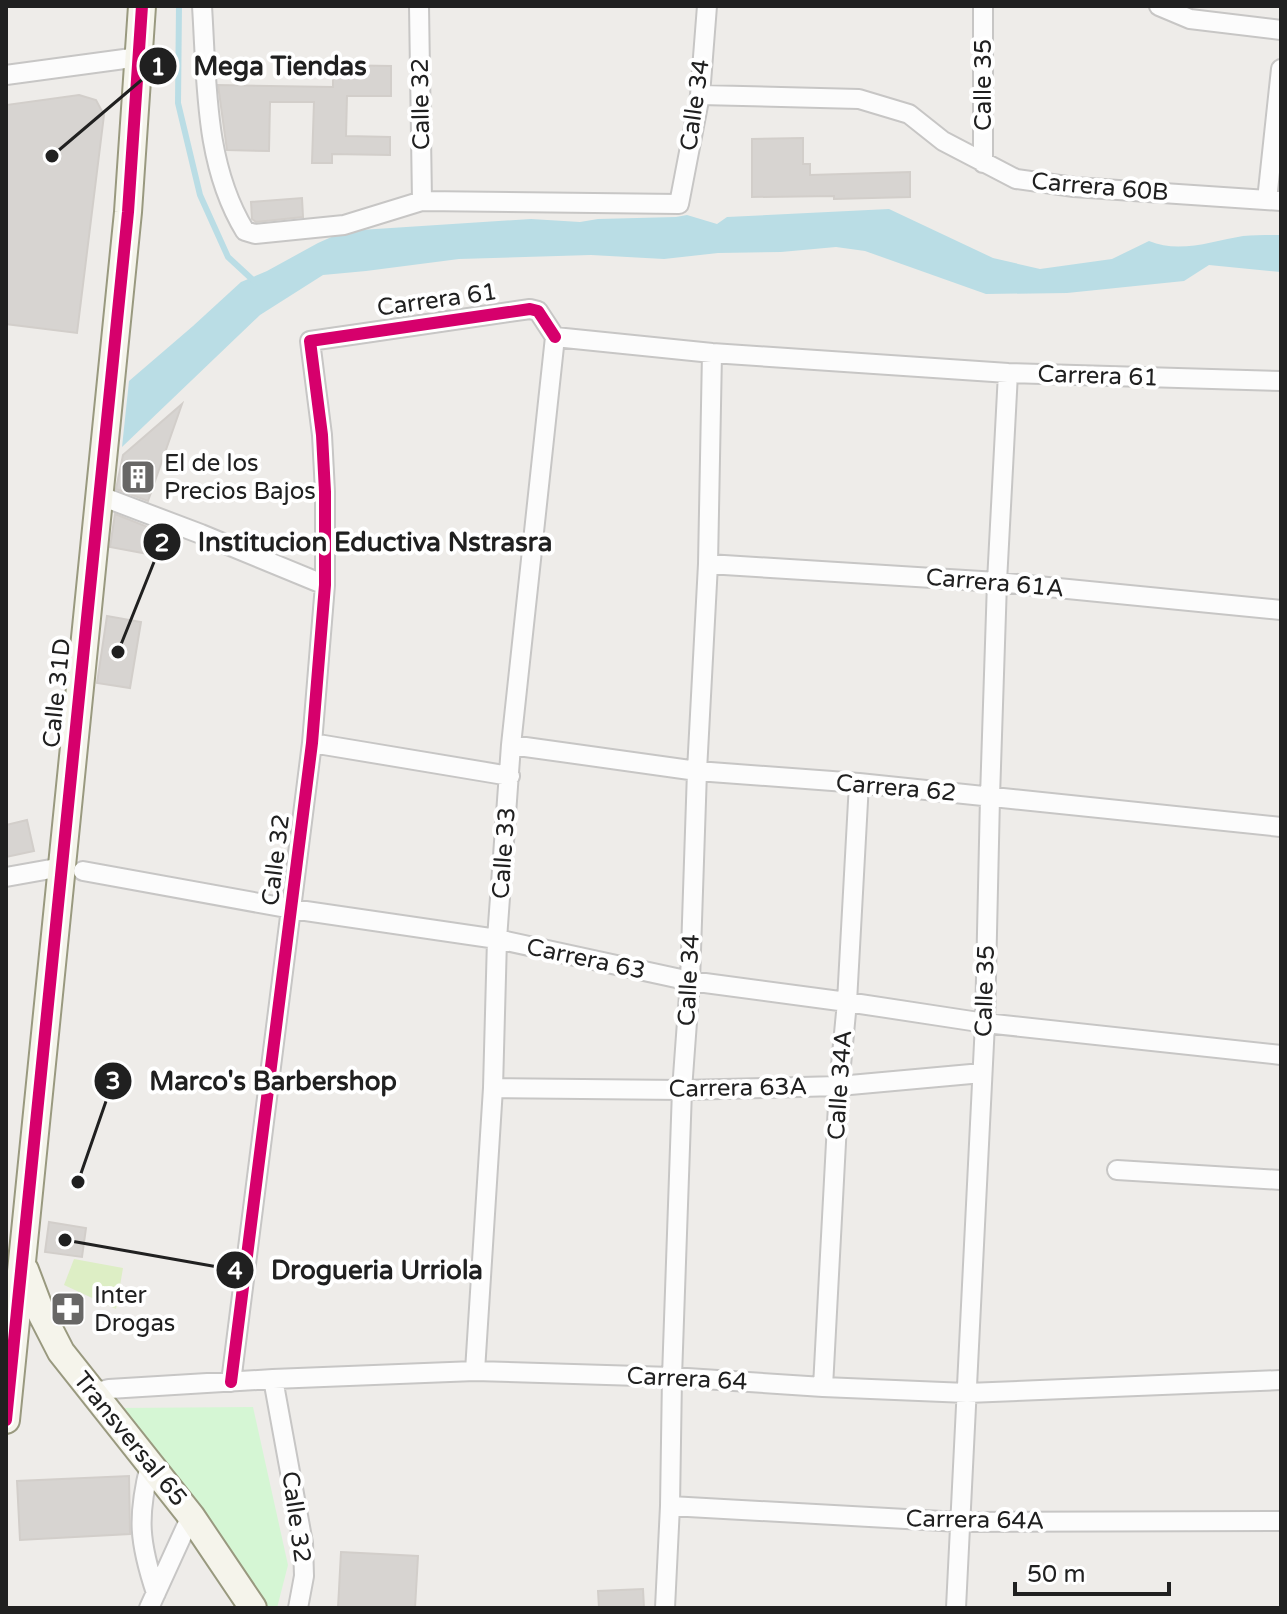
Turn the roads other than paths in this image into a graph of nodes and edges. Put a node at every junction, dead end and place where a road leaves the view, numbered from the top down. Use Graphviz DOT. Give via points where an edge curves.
graph roads {
  1 [pos="142,6"];
  2 [pos="202,6"];
  3 [pos="419,6"];
  4 [pos="707,6"];
  5 [pos="983,6"];
  6 [pos="1159,6"];
  7 [pos="1281,30"];
  8 [pos="139,57"];
  9 [pos="1281,69"];
  10 [pos="6,75"];
  11 [pos="700,95"];
  12 [pos="983,163"];
  13 [pos="1274,200"];
  14 [pos="422,201"];
  15 [pos="555,337"];
  16 [pos="310,341"];
  17 [pos="712,353"];
  18 [pos="1008,373"];
  19 [pos="1281,381"];
  20 [pos="98,495"];
  21 [pos="708,564"];
  22 [pos="997,582"];
  23 [pos="325,585"];
  24 [pos="1281,610"];
  25 [pos="312,743"];
  26 [pos="511,745"];
  27 [pos="697,771"];
  28 [pos="510,776"];
  29 [pos="859,783"];
  30 [pos="990,797"];
  31 [pos="1281,827"];
  32 [pos="72,869"];
  33 [pos="6,877"];
  34 [pos="292,909"];
  35 [pos="497,939"];
  36 [pos="690,981"];
  37 [pos="847,1002"];
  38 [pos="985,1023"];
  39 [pos="1281,1055"];
  40 [pos="982,1073"];
  41 [pos="839,1086"];
  42 [pos="493,1088"];
  43 [pos="682,1090"];
  44 [pos="1117,1170"];
  45 [pos="1281,1180"];
  46 [pos="16,1228"];
  47 [pos="22,1262"];
  48 [pos="11,1313"];
  49 [pos="475,1371"];
  50 [pos="672,1377"];
  51 [pos="273,1379"];
  52 [pos="1281,1380"];
  53 [pos="231,1382"];
  54 [pos="8,1384"];
  55 [pos="823,1387"];
  56 [pos="93,1393"];
  57 [pos="967,1393"];
  58 [pos="6,1420"];
  59 [pos="150,1465"];
  60 [pos="670,1506"];
  61 [pos="191,1516"];
  62 [pos="1281,1521"];
  63 [pos="960,1522"];
  64 [pos="153,1601"];
  65 [pos="253,1608"];
  66 [pos="298,1608"];
  67 [pos="665,1608"];
  68 [pos="956,1608"];
  1 -- 8 [label="street, Calle 31D"];
  2 -- 14 [label="street" via="214,156 245,231 344,225"];
  3 -- 14 [label="street, Calle 32"];
  4 -- 11 [label="street, Calle 34"];
  5 -- 12 [label="street, Calle 35"];
  6 -- 7 [label="street" via="1190,19"];
  8 -- 10 [label="street"];
  8 -- 20 [label="street, Calle 31D"];
  9 -- 13 [label="street"];
  11 -- 12 [label="street, Carrera 60B" via="859,99 909,114"];
  11 -- 14 [label="street, Calle 34" via="679,204"];
  12 -- 13 [label="street, Carrera 60B" via="1016,179 1074,187"];
  15 -- 16 [label="street, Carrera 61" via="538,311 530,309"];
  15 -- 17 [label="street, Carrera 61"];
  15 -- 26 [label="street, Calle 33"];
  16 -- 23 [label="street, Calle 32" via="325,477"];
  17 -- 18 [label="street, Carrera 61"];
  17 -- 21 [label="street, Calle 34"];
  18 -- 19 [label="street, Carrera 61"];
  18 -- 22 [label="street, Calle 35"];
  20 -- 23 [label="street"];
  20 -- 32 [label="street, Calle 31D"];
  21 -- 22 [label="street, Carrera 61A"];
  21 -- 27 [label="street, Calle 34"];
  22 -- 24 [label="street, Carrera 61A"];
  22 -- 30 [label="street, Calle 35"];
  23 -- 25 [label="street, Calle 32"];
  25 -- 28 [label="street"];
  25 -- 34 [label="street, Calle 32"];
  26 -- 27 [label="street, Carrera 62"];
  26 -- 28 [label="street, Calle 33"];
  27 -- 29 [label="street, Carrera 62"];
  27 -- 36 [label="street, Calle 34"];
  28 -- 35 [label="street, Calle 33"];
  29 -- 30 [label="street, Carrera 62"];
  29 -- 37 [label="street, Calle 34A"];
  30 -- 31 [label="street, Carrera 62"];
  30 -- 38 [label="street, Calle 35"];
  32 -- 33 [label="street, Carrera 63"];
  32 -- 34 [label="street, Carrera 63"];
  32 -- 46 [label="street, Calle 31D"];
  34 -- 35 [label="street, Carrera 63"];
  34 -- 53 [label="street, Calle 32"];
  35 -- 36 [label="street, Carrera 63"];
  35 -- 42 [label="street, Calle 33"];
  36 -- 37 [label="street, Carrera 63"];
  36 -- 43 [label="street, Calle 34"];
  37 -- 38 [label="street, Carrera 63"];
  37 -- 41 [label="street, Calle 34A"];
  38 -- 39 [label="street, Carrera 63"];
  38 -- 40 [label="street, Calle 35"];
  40 -- 41 [label="street, Carrera 63A"];
  40 -- 57 [label="street, Calle 35"];
  41 -- 43 [label="street, Carrera 63A"];
  41 -- 55 [label="street, Calle 34A"];
  42 -- 43 [label="street, Carrera 63A"];
  42 -- 49 [label="street, Calle 33"];
  43 -- 50 [label="street, Calle 34"];
  44 -- 45 [label="street"];
  46 -- 47 [label="street, Calle 31D"];
  47 -- 48 [label="street, Calle 31D"];
  47 -- 56 [label="street, Transversal 65" via="61,1352"];
  48 -- 54 [label="street, Calle 31D"];
  49 -- 50 [label="street, Carrera 64"];
  49 -- 51 [label="street, Carrera 64"];
  50 -- 55 [label="street, Carrera 64"];
  50 -- 60 [label="street, Calle 34"];
  51 -- 53 [label="street, Carrera 64"];
  51 -- 66 [label="street, Calle 32" via="303,1543"];
  52 -- 57 [label="street, Carrera 64"];
  53 -- 56 [label="street, Carrera 64"];
  54 -- 58 [label="street, Calle 31D"];
  55 -- 57 [label="street, Carrera 64"];
  56 -- 59 [label="street, Transversal 65"];
  57 -- 63 [label="street, Calle 35"];
  59 -- 61 [label="street, Transversal 65"];
  59 -- 64 [label="street" via="141,1530"];
  60 -- 63 [label="street, Carrera 64A"];
  60 -- 67 [label="street, Calle 34"];
  61 -- 64 [label="street"];
  61 -- 65 [label="street, Transversal 65"];
  62 -- 63 [label="street, Carrera 64A"];
  63 -- 68 [label="street, Calle 35"];
}
